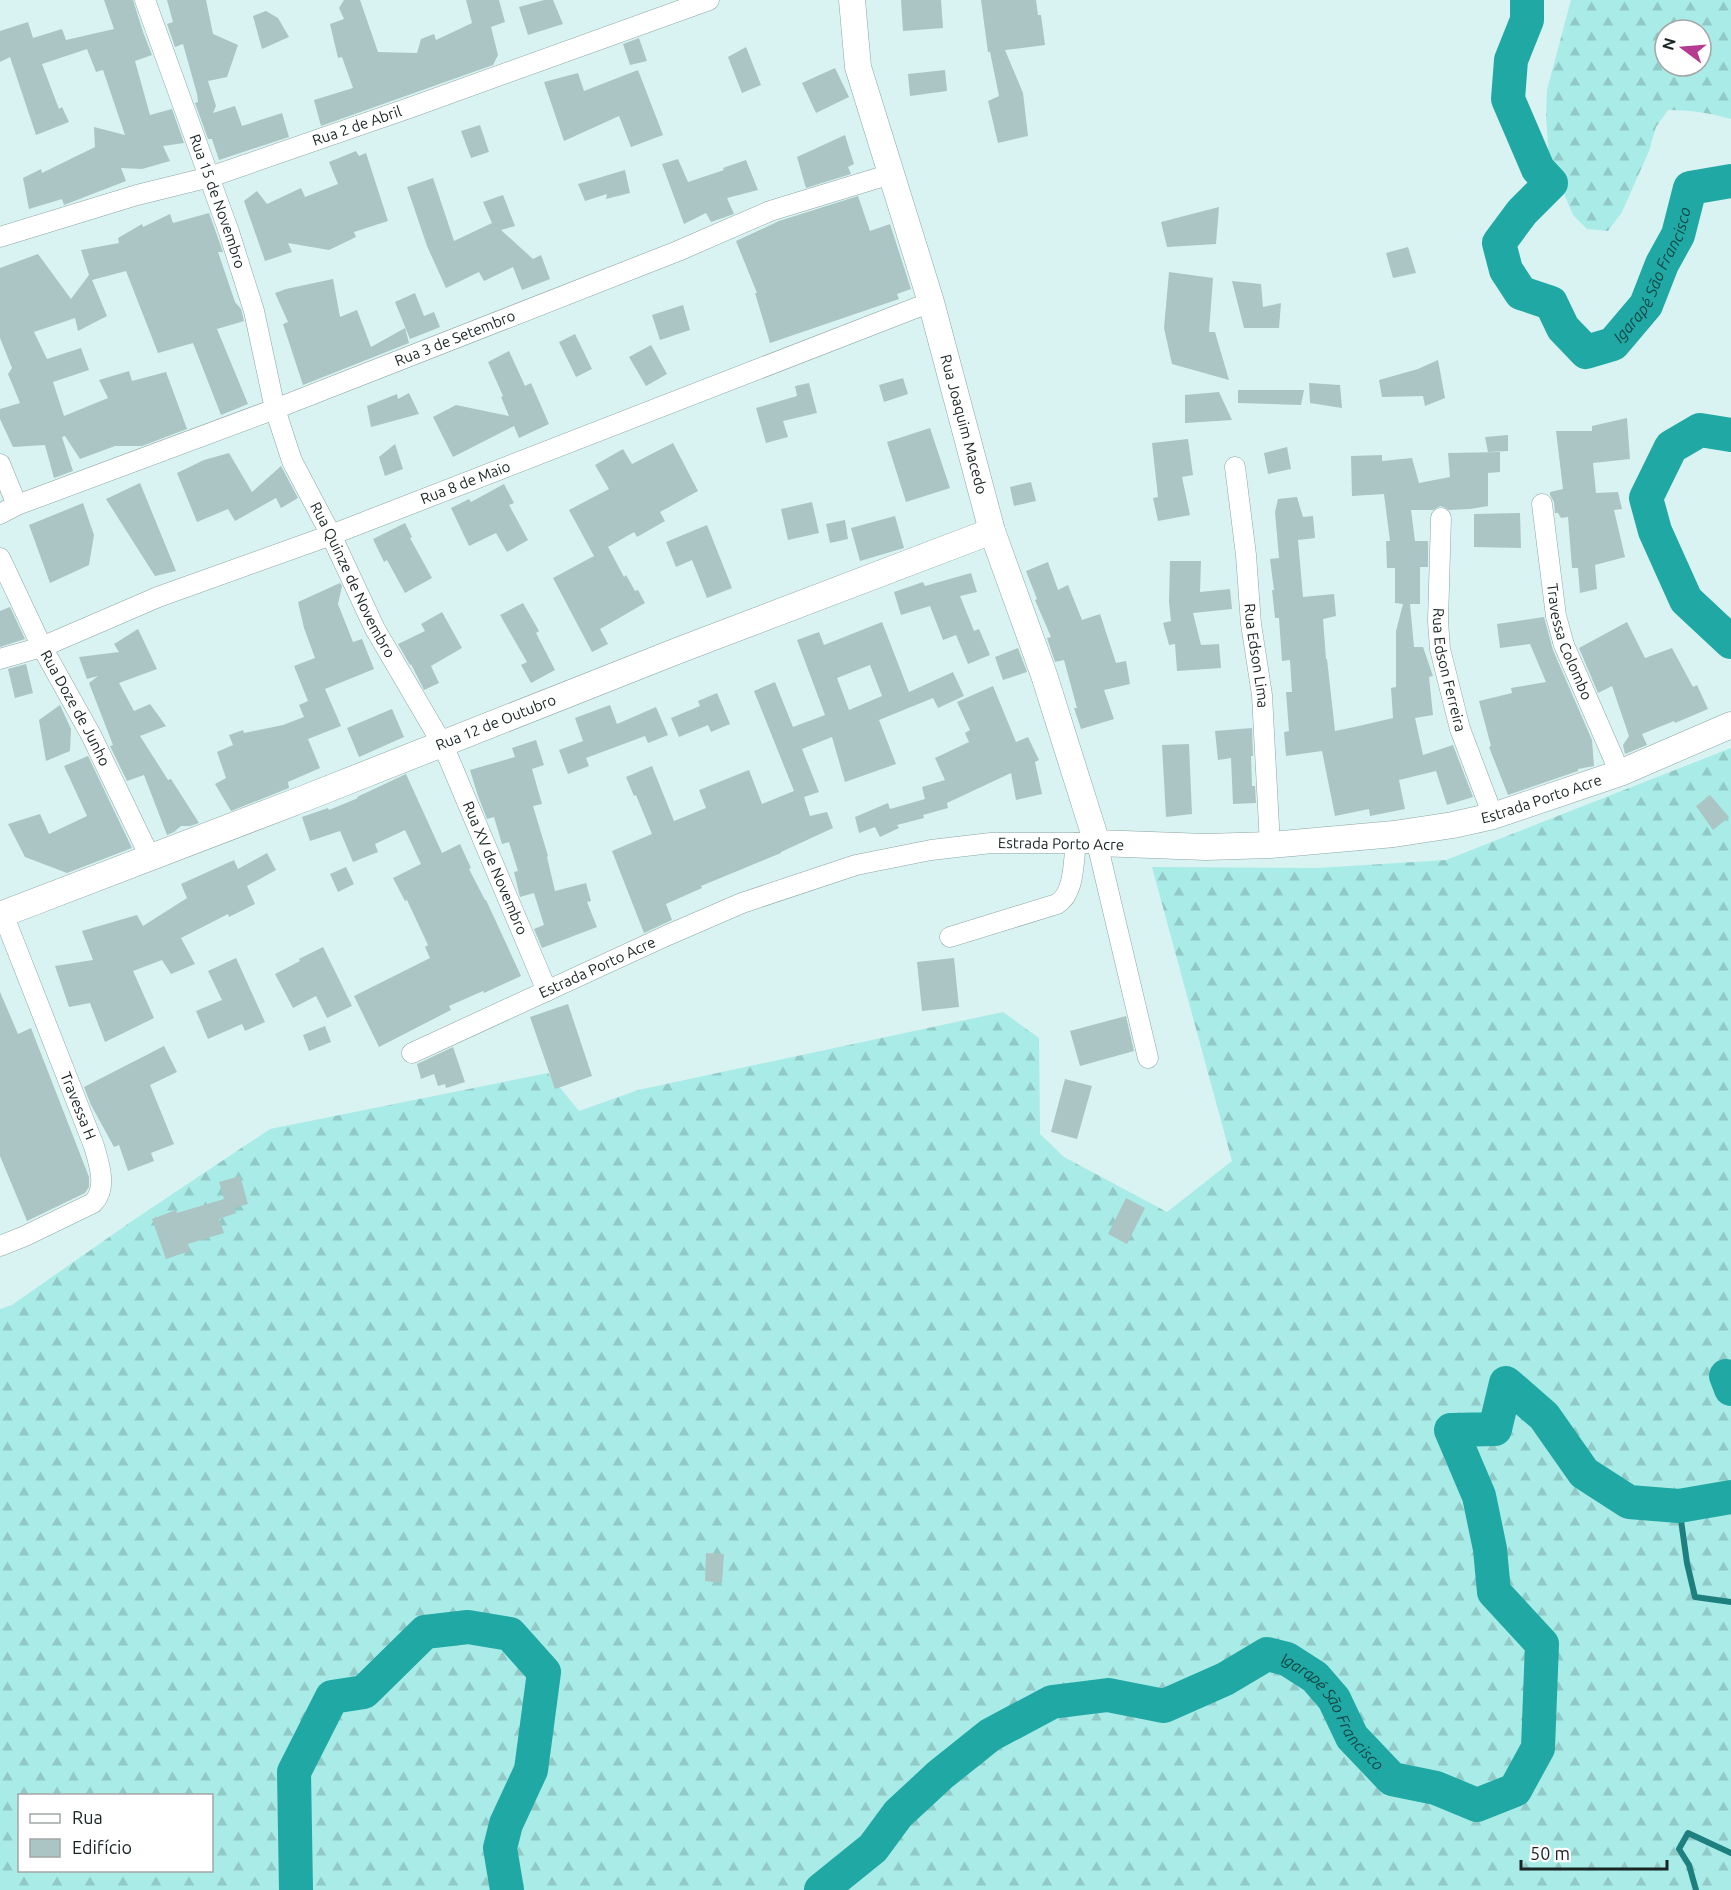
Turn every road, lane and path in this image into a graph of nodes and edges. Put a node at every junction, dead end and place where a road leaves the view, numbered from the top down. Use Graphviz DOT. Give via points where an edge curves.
graph roads {
  1 [pos="145,0"];
  2 [pos="709,0"];
  3 [pos="852,0"];
  4 [pos="891,174"];
  5 [pos="210,177"];
  6 [pos="0,237"];
  7 [pos="931,302"];
  8 [pos="275,409"];
  9 [pos="0,464"];
  10 [pos="1235,467"];
  11 [pos="1542,504"];
  12 [pos="9,510"];
  13 [pos="1442,518"];
  14 [pos="992,531"];
  15 [pos="331,535"];
  16 [pos="0,558"];
  17 [pos="42,647"];
  18 [pos="0,659"];
  19 [pos="1731,725"];
  20 [pos="443,745"];
  21 [pos="1620,773"];
  22 [pos="1493,816"];
  23 [pos="1087,843"];
  24 [pos="1270,845"];
  25 [pos="150,857"];
  26 [pos="1,914"];
  27 [pos="950,937"];
  28 [pos="547,991"];
  29 [pos="412,1053"];
  30 [pos="1148,1058"];
  31 [pos="0,1246"];
  1 -- 5 [label="street, Rua 15 de Novembro"];
  2 -- 5 [label="street, Rua 2 de Abril"];
  3 -- 4 [label="street, Rua Joaquim Macedo" via="858,67"];
  4 -- 7 [label="street, Rua Joaquim Macedo"];
  4 -- 8 [label="street, Rua 3 de Setembro" via="770,211"];
  5 -- 6 [label="street, Rua 2 de Abril"];
  5 -- 8 [label="street, Rua 15 de Novembro" via="254,311"];
  7 -- 14 [label="street, Rua Joaquim Macedo"];
  7 -- 15 [label="street, Rua 8 de Maio"];
  8 -- 12 [label="street, Rua 3 de Setembro"];
  8 -- 15 [label="street, Rua Quinze de Novembro" via="292,461"];
  9 -- 12 [label="street"];
  10 -- 24 [label="street, Rua Edson Lima" via="1262,695"];
  11 -- 21 [label="street, Travessa Colombo" via="1556,616 1564,645"];
  13 -- 22 [label="street, Rua Edson Ferreira" via="1440,649 1460,729"];
  14 -- 20 [label="street, Rua 12 de Outubro"];
  14 -- 23 [label="street, Rua Joaquim Macedo" via="1044,675"];
  15 -- 17 [label="street, Rua 8 de Maio" via="158,597"];
  15 -- 20 [label="street, Rua Quinze de Novembro" via="375,629"];
  16 -- 17 [label="street, Rua Doze de Junho"];
  17 -- 18 [label="street, Rua 8 de Maio"];
  17 -- 25 [label="street, Rua Doze de Junho" via="91,735"];
  19 -- 21 [label="street, Estrada Porto Acre"];
  20 -- 25 [label="street, Rua 12 de Outubro"];
  20 -- 28 [label="street, Rua XV de Novembro"];
  21 -- 22 [label="street, Estrada Porto Acre"];
  22 -- 24 [label="street, Estrada Porto Acre" via="1394,834"];
  23 -- 24 [label="street, Estrada Porto Acre"];
  23 -- 27 [label="street" via="1064,900"];
  23 -- 28 [label="street, Estrada Porto Acre" via="991,843 856,865 742,903"];
  23 -- 30 [label="street"];
  25 -- 26 [label="street, Rua 12 de Outubro"];
  26 -- 31 [label="street, Travessa H" via="94,1146 101,1182 93,1203"];
  28 -- 29 [label="street, Estrada Porto Acre"];
}
